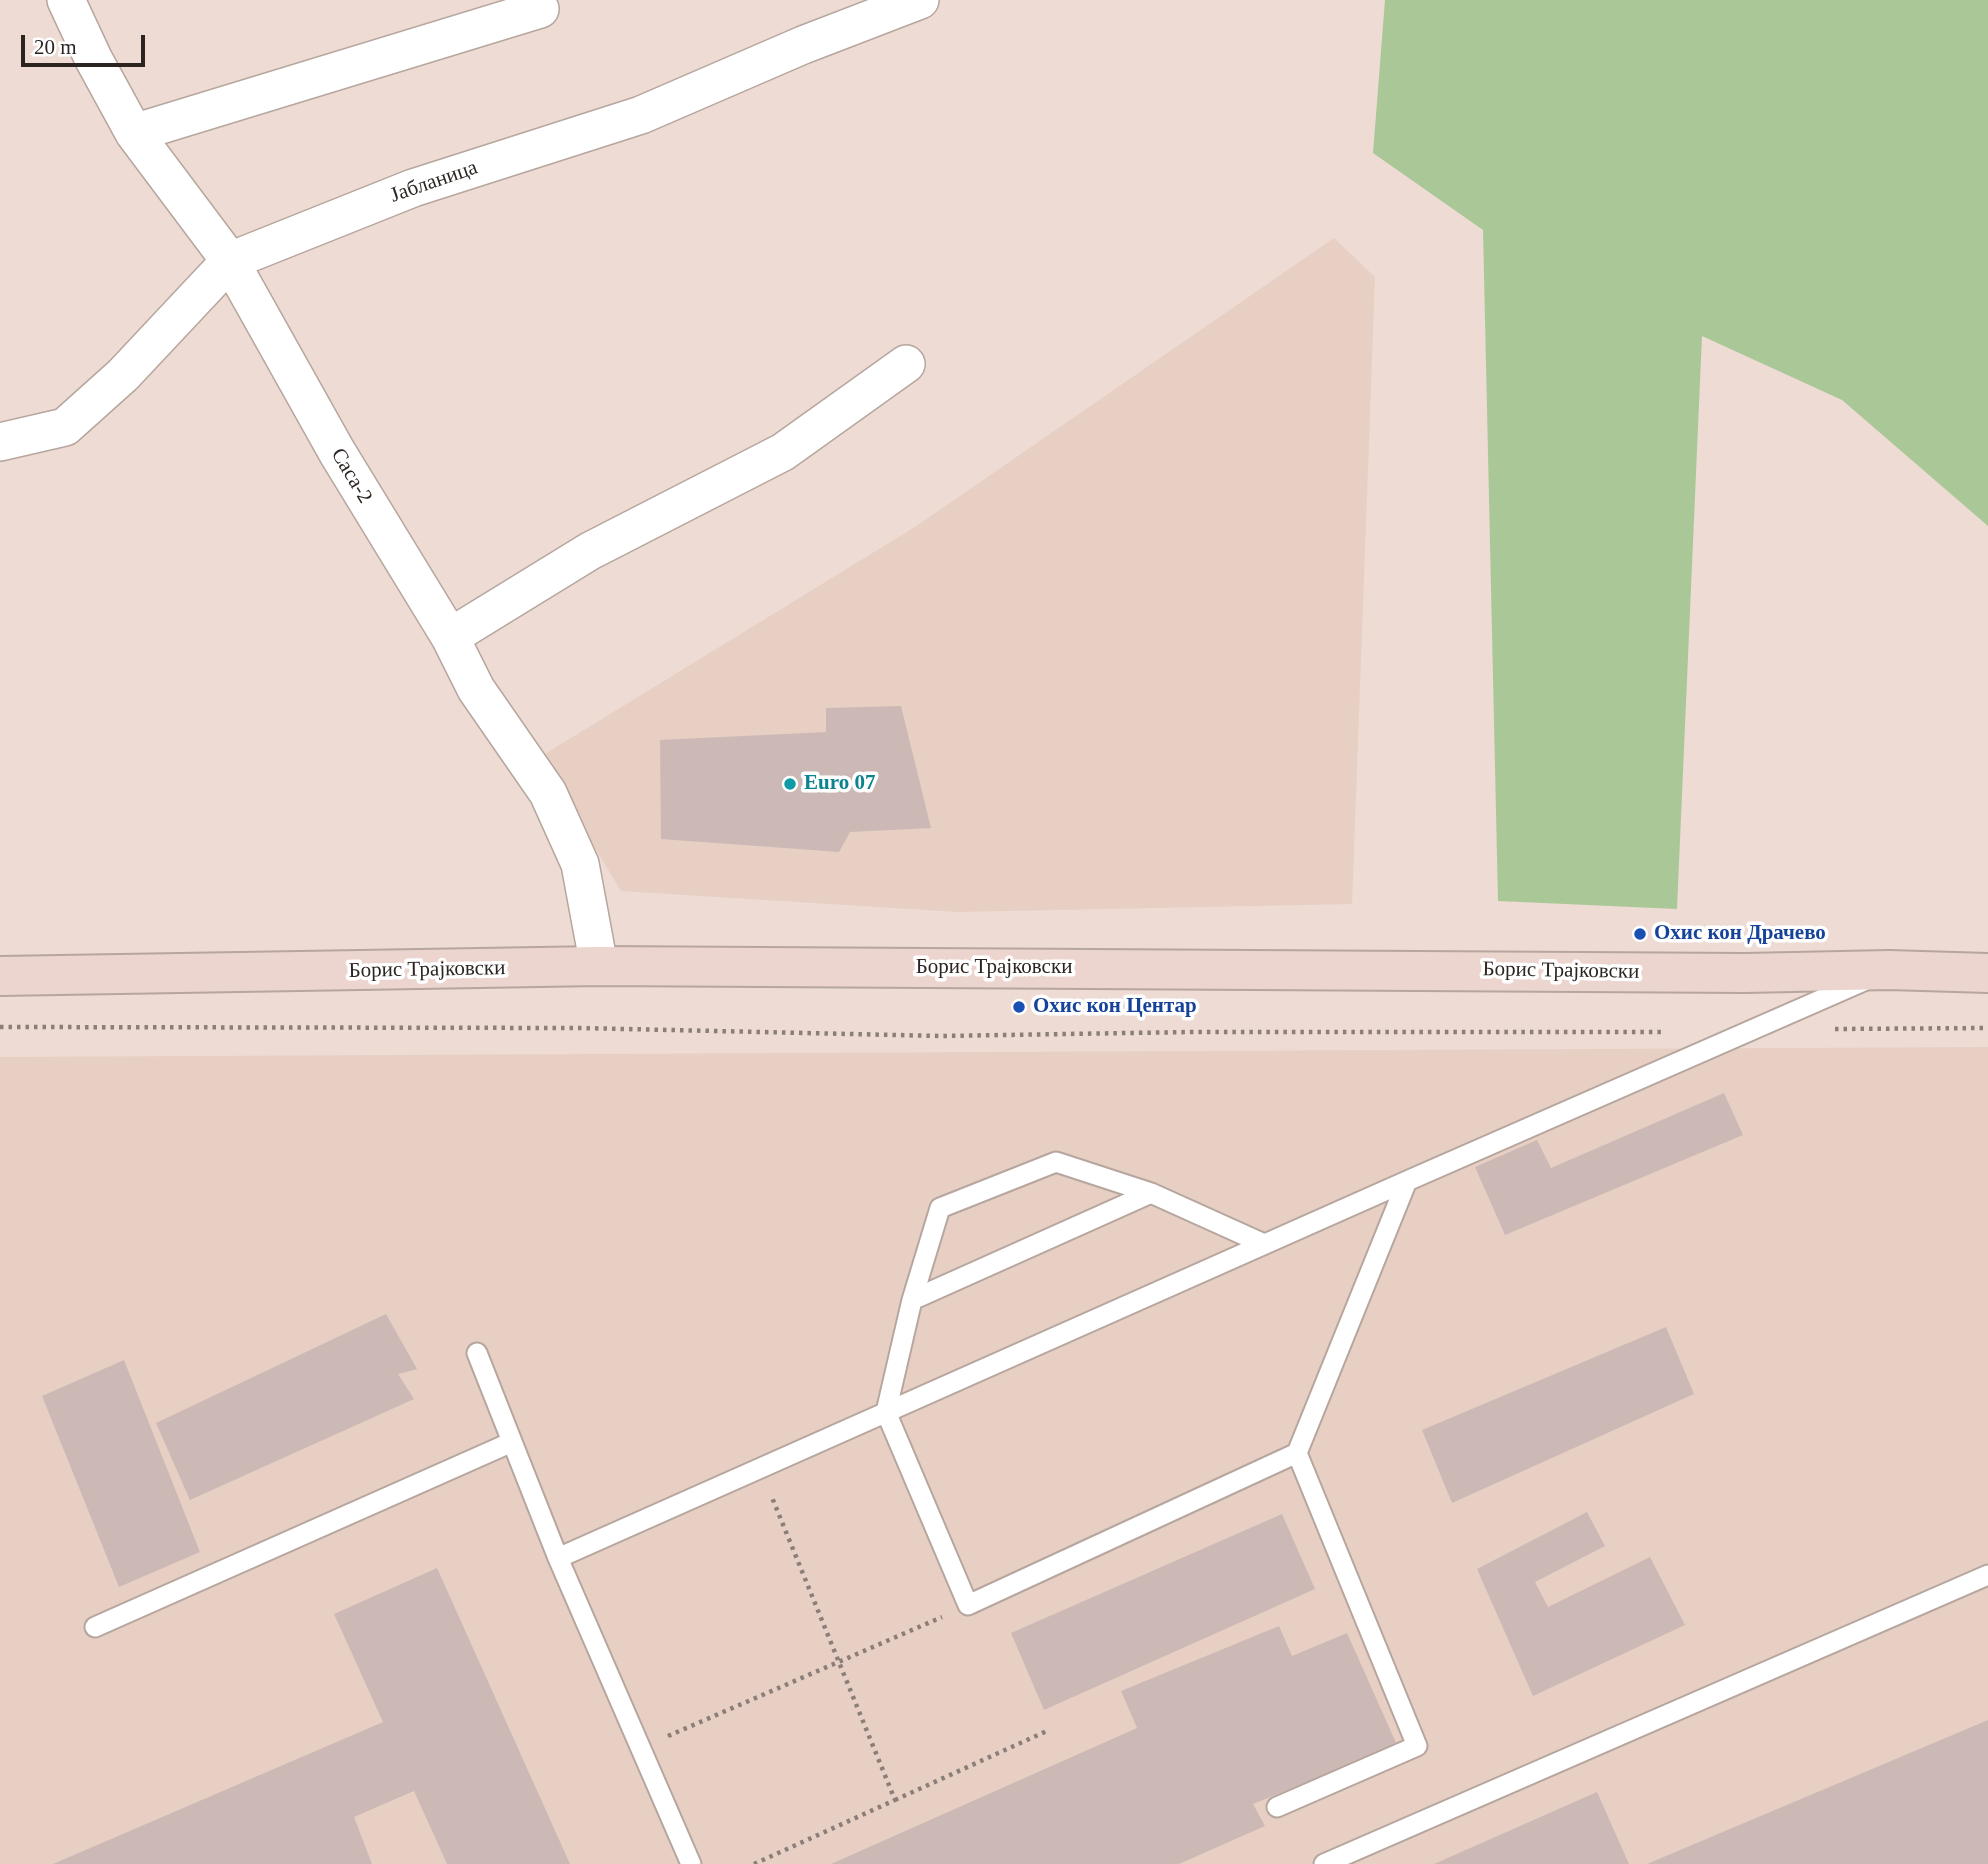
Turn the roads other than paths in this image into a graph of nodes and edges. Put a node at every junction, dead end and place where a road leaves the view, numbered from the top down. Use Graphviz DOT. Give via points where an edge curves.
graph roads {
  1 [pos="66,0"];
  2 [pos="920,0"];
  3 [pos="540,9"];
  4 [pos="134,133"];
  5 [pos="230,261"];
  6 [pos="906,364"];
  7 [pos="0,442"];
  8 [pos="450,637"];
  9 [pos="599,967"];
  10 [pos="1889,970"];
  11 [pos="1988,973"];
  12 [pos="0,976"];
  13 [pos="1407,1181"];
  14 [pos="1151,1193"];
  15 [pos="1264,1244"];
  16 [pos="912,1300"];
  17 [pos="477,1353"];
  18 [pos="886,1412"];
  19 [pos="512,1442"];
  20 [pos="1297,1453"];
  21 [pos="558,1558"];
  22 [pos="1988,1575"];
  23 [pos="95,1627"];
  24 [pos="1276,1807"];
  25 [pos="691,1864"];
  26 [pos="1324,1864"];
  1 -- 4 [label="street, Саса-2"];
  2 -- 5 [label="street, Јабланица" via="641,115 413,188"];
  3 -- 4 [label="street"];
  4 -- 5 [label="street, Саса-2"];
  5 -- 7 [label="street, Јабланица" via="123,376 65,427"];
  5 -- 8 [label="street, Саса-2" via="337,452"];
  6 -- 8 [label="street" via="783,452 590,551"];
  8 -- 9 [label="street, Саса-2" via="476,689 548,793 580,864"];
  9 -- 10 [label="main road, Борис Трајковски"];
  9 -- 12 [label="main road, Борис Трајковски"];
  10 -- 11 [label="main road, Борис Трајковски"];
  10 -- 13 [label="lane"];
  13 -- 15 [label="lane"];
  13 -- 20 [label="lane"];
  14 -- 15 [label="lane"];
  14 -- 16 [label="lane"];
  14 -- 16 [label="lane" via="1056,1162 940,1208"];
  15 -- 18 [label="lane"];
  16 -- 18 [label="lane"];
  17 -- 19 [label="lane"];
  18 -- 20 [label="lane" via="968,1605"];
  18 -- 21 [label="lane"];
  19 -- 21 [label="lane"];
  19 -- 23 [label="lane"];
  20 -- 24 [label="lane" via="1417,1746"];
  21 -- 25 [label="lane"];
  22 -- 26 [label="lane"];
}
